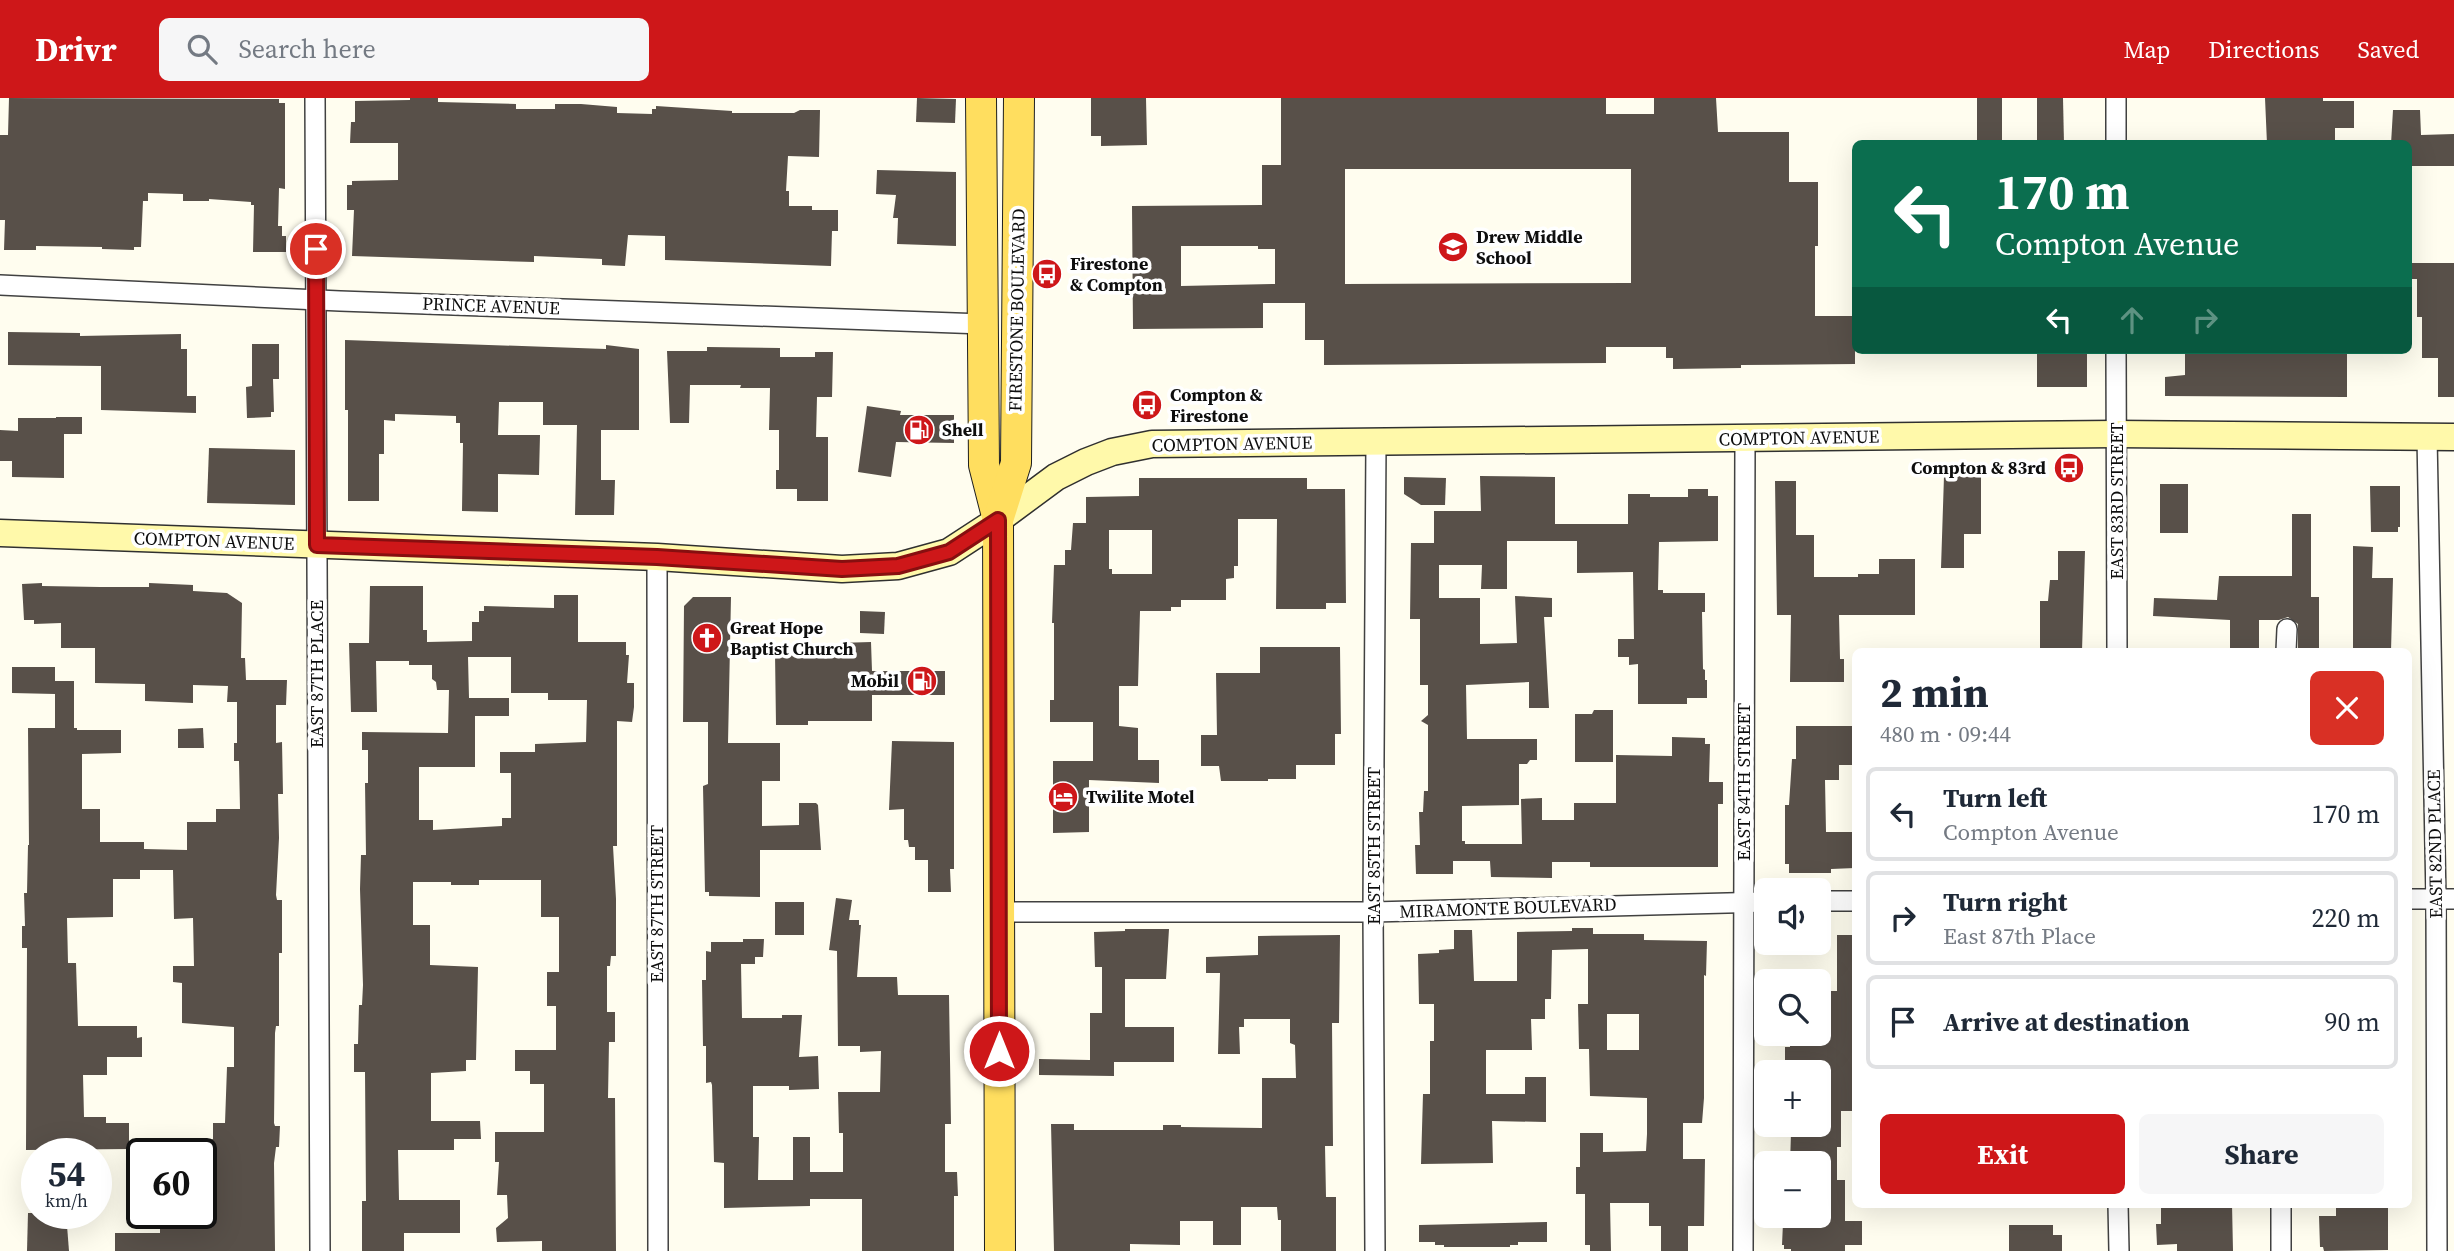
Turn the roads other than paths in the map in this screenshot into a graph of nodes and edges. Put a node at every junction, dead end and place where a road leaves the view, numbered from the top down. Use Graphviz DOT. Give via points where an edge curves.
graph roads {
  1 [pos="315,98"];
  2 [pos="981,98"];
  3 [pos="1019,98"];
  4 [pos="2116,98"];
  5 [pos="2116,140"];
  6 [pos="0,285"];
  7 [pos="316,300"];
  8 [pos="983,324"];
  9 [pos="2116,354"];
  10 [pos="2116,434"];
  11 [pos="2427,437"];
  12 [pos="2454,437"];
  13 [pos="1745,439"];
  14 [pos="1376,442"];
  15 [pos="998,520"];
  16 [pos="0,533"];
  17 [pos="317,545"];
  18 [pos="657,557"];
  19 [pos="2287,629"];
  20 [pos="2117,648"];
  21 [pos="2286,648"];
  22 [pos="2412,899"];
  23 [pos="2445,899"];
  24 [pos="1831,901"];
  25 [pos="1852,901"];
  26 [pos="1744,902"];
  27 [pos="1754,902"];
  28 [pos="998,912"];
  29 [pos="1373,912"];
  30 [pos="2118,1208"];
  31 [pos="2281,1208"];
  32 [pos="320,1251"];
  33 [pos="658,1251"];
  34 [pos="1000,1251"];
  35 [pos="1375,1251"];
  36 [pos="1743,1251"];
  37 [pos="2119,1251"];
  38 [pos="2281,1251"];
  39 [pos="2437,1251"];
  1 -- 7 [label="street, EAST 87TH PLACE"];
  2 -- 8 [label="main road, FIRESTONE BOULEVARD"];
  3 -- 15 [label="main road, FIRESTONE BOULEVARD" via="1016,463"];
  4 -- 5 [label="street"];
  6 -- 7 [label="street, PRINCE AVENUE"];
  7 -- 8 [label="street, PRINCE AVENUE"];
  7 -- 17 [label="street, EAST 87TH PLACE"];
  8 -- 15 [label="main road, FIRESTONE BOULEVARD" via="984,465"];
  9 -- 10 [label="street, EAST 83RD STREET"];
  10 -- 11 [label="main road, COMPTON AVENUE"];
  10 -- 13 [label="main road, COMPTON AVENUE"];
  10 -- 20 [label="street, EAST 83RD STREET"];
  11 -- 12 [label="main road, COMPTON AVENUE"];
  11 -- 23 [label="street, EAST 82ND PLACE"];
  13 -- 14 [label="main road, COMPTON AVENUE"];
  13 -- 26 [label="street, EAST 84TH STREET"];
  14 -- 15 [label="main road, COMPTON AVENUE" via="1152,444 1112,452 1056,477"];
  14 -- 29 [label="street, EAST 85TH STREET"];
  15 -- 18 [label="main road, COMPTON AVENUE" via="949,552 898,566 842,569"];
  15 -- 28 [label="main road, FIRESTONE BOULEVARD"];
  16 -- 17 [label="main road, COMPTON AVENUE"];
  17 -- 18 [label="main road, COMPTON AVENUE"];
  17 -- 32 [label="street, EAST 87TH PLACE"];
  18 -- 33 [label="street, EAST 87TH STREET"];
  19 -- 21 [label="street"];
  22 -- 23 [label="street"];
  23 -- 39 [label="street, EAST 82ND PLACE"];
  24 -- 25 [label="street"];
  26 -- 27 [label="street, MIRAMONTE BOULEVARD"];
  26 -- 29 [label="street, MIRAMONTE BOULEVARD"];
  26 -- 36 [label="street, EAST 84TH STREET"];
  28 -- 29 [label="street, MIRAMONTE BOULEVARD"];
  28 -- 34 [label="main road, FIRESTONE BOULEVARD"];
  29 -- 35 [label="street, EAST 85TH STREET"];
  30 -- 37 [label="street"];
  31 -- 38 [label="street"];
}
